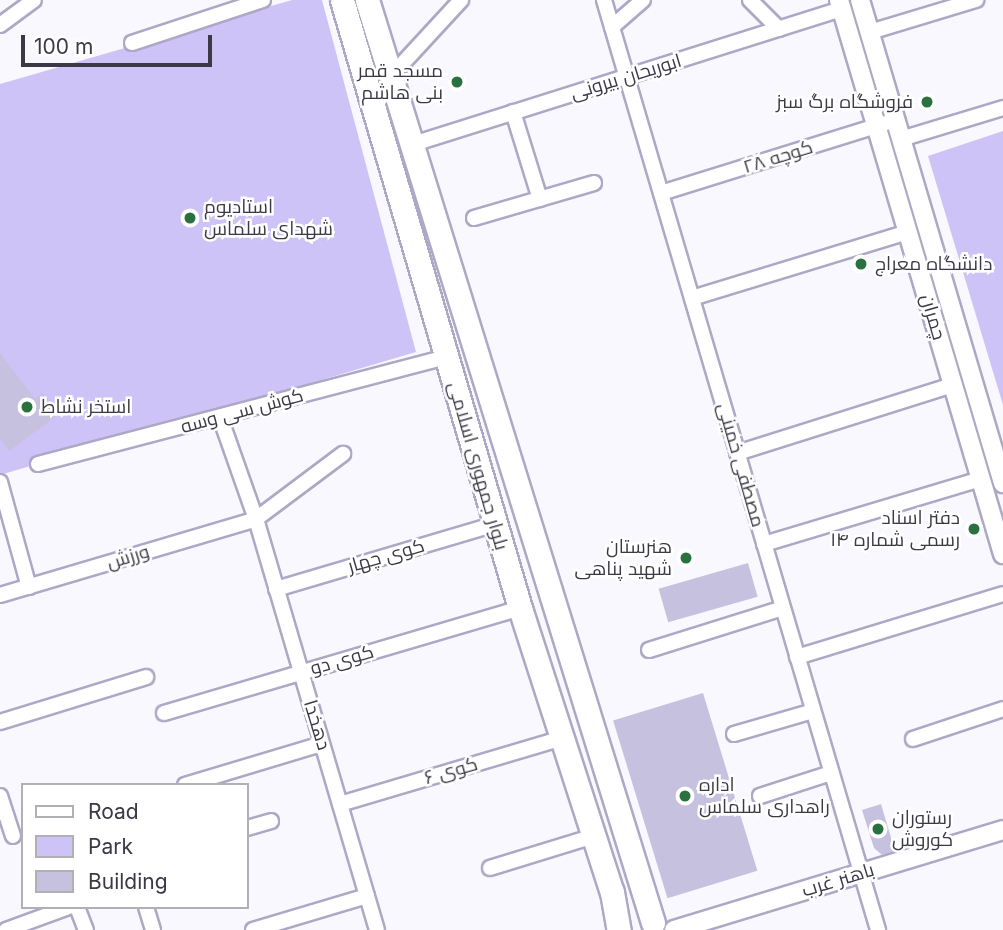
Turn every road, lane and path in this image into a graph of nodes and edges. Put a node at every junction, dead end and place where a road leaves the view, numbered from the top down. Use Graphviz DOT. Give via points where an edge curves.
graph roads {
  1 [pos="34,0"];
  2 [pos="263,0"];
  3 [pos="341,0"];
  4 [pos="368,0"];
  5 [pos="461,0"];
  6 [pos="604,0"];
  7 [pos="643,0"];
  8 [pos="750,0"];
  9 [pos="976,0"];
  10 [pos="861,1"];
  11 [pos="841,4"];
  12 [pos="0,25"];
  13 [pos="612,27"];
  14 [pos="779,29"];
  15 [pos="870,32"];
  16 [pos="132,43"];
  17 [pos="390,77"];
  18 [pos="627,77"];
  19 [pos="1003,108"];
  20 [pos="513,112"];
  21 [pos="896,120"];
  22 [pos="877,126"];
  23 [pos="901,139"];
  24 [pos="410,145"];
  25 [pos="883,145"];
  26 [pos="594,183"];
  27 [pos="661,193"];
  28 [pos="540,199"];
  29 [pos="474,218"];
  30 [pos="908,232"];
  31 [pos="692,298"];
  32 [pos="446,357"];
  33 [pos="953,385"];
  34 [pos="220,417"];
  35 [pos="737,453"];
  36 [pos="343,454"];
  37 [pos="38,464"];
  38 [pos="981,479"];
  39 [pos="0,482"];
  40 [pos="1003,483"];
  41 [pos="256,519"];
  42 [pos="496,524"];
  43 [pos="764,544"];
  44 [pos="1003,554"];
  45 [pos="29,587"];
  46 [pos="276,589"];
  47 [pos="1003,594"];
  48 [pos="0,595"];
  49 [pos="520,608"];
  50 [pos="783,608"];
  51 [pos="649,650"];
  52 [pos="797,657"];
  53 [pos="301,672"];
  54 [pos="146,677"];
  55 [pos="1003,709"];
  56 [pos="813,711"];
  57 [pos="164,713"];
  58 [pos="0,722"];
  59 [pos="734,734"];
  60 [pos="562,738"];
  61 [pos="913,739"];
  62 [pos="322,744"];
  63 [pos="831,773"];
  64 [pos="192,783"];
  65 [pos="0,796"];
  66 [pos="760,796"];
  67 [pos="340,804"];
  68 [pos="271,821"];
  69 [pos="248,828"];
  70 [pos="1003,830"];
  71 [pos="12,836"];
  72 [pos="594,836"];
  73 [pos="490,868"];
  74 [pos="861,873"];
  75 [pos="368,896"];
  76 [pos="64,909"];
  77 [pos="78,909"];
  78 [pos="147,909"];
  79 [pos="662,928"];
  80 [pos="6,930"];
  81 [pos="86,930"];
  82 [pos="153,930"];
  83 [pos="253,930"];
  84 [pos="377,930"];
  85 [pos="620,930"];
  86 [pos="878,930"];
  1 -- 12 [label="street"];
  2 -- 16 [label="street"];
  3 -- 32 [label="main road, بلوار جمهوری اسلامی"];
  4 -- 17 [label="main road, بلوار جمهوری اسلامی"];
  5 -- 17 [label="street"];
  6 -- 13 [label="street, مصطفی خمینی"];
  7 -- 13 [label="street"];
  8 -- 14 [label="street"];
  9 -- 15 [label="street"];
  10 -- 11 [label="street"];
  10 -- 15 [label="street, چمران"];
  11 -- 14 [label="street, ابوریحان بیرونی"];
  11 -- 22 [label="street, چمران"];
  13 -- 18 [label="street, مصطفی خمینی"];
  14 -- 18 [label="street, ابوریحان بیرونی"];
  15 -- 21 [label="street, چمران"];
  17 -- 24 [label="main road, بلوار جمهوری اسلامی"];
  18 -- 20 [label="street, ابوریحان بیرونی"];
  18 -- 27 [label="street, مصطفی خمینی"];
  19 -- 23 [label="street"];
  20 -- 24 [label="street, ابوریحان بیرونی"];
  20 -- 28 [label="street"];
  21 -- 22 [label="street, کوچه ۲۸"];
  21 -- 23 [label="street, چمران"];
  22 -- 25 [label="street, چمران"];
  22 -- 27 [label="street, کوچه ۲۸"];
  23 -- 25 [label="street"];
  23 -- 40 [label="street, چمران"];
  24 -- 79 [label="main road, بلوار جمهوری اسلامی"];
  25 -- 30 [label="street, چمران"];
  26 -- 28 [label="street"];
  27 -- 31 [label="street, مصطفی خمینی"];
  28 -- 29 [label="street"];
  30 -- 31 [label="street"];
  30 -- 33 [label="street, چمران"];
  31 -- 35 [label="street, مصطفی خمینی"];
  32 -- 34 [label="street, کوش سی وسه"];
  32 -- 42 [label="main road, بلوار جمهوری اسلامی"];
  33 -- 35 [label="street"];
  33 -- 38 [label="street, چمران"];
  34 -- 37 [label="street, کوش سی وسه"];
  34 -- 41 [label="street, دهخدا"];
  35 -- 43 [label="street, مصطفی خمینی"];
  36 -- 41 [label="street"];
  38 -- 43 [label="street"];
  38 -- 44 [label="street, چمران"];
  39 -- 45 [label="street"];
  41 -- 45 [label="street, ورزش"];
  41 -- 46 [label="street, دهخدا"];
  42 -- 46 [label="street, کوی چهار"];
  42 -- 49 [label="main road, بلوار جمهوری اسلامی"];
  43 -- 50 [label="street, مصطفی خمینی"];
  45 -- 48 [label="street, ورزش"];
  46 -- 53 [label="street, دهخدا"];
  47 -- 52 [label="street"];
  49 -- 53 [label="street, کوی دو"];
  49 -- 60 [label="main road, بلوار جمهوری اسلامی"];
  50 -- 51 [label="street"];
  50 -- 52 [label="street, مصطفی خمینی"];
  52 -- 56 [label="street, مصطفی خمینی"];
  53 -- 57 [label="street, کوی دو"];
  53 -- 62 [label="street, دهخدا"];
  54 -- 58 [label="street"];
  55 -- 61 [label="street"];
  56 -- 59 [label="street"];
  56 -- 63 [label="street, مصطفی خمینی"];
  60 -- 67 [label="street, کوی ۶"];
  60 -- 72 [label="main road, بلوار جمهوری اسلامی"];
  62 -- 64 [label="street"];
  62 -- 67 [label="street, دهخدا"];
  63 -- 66 [label="street"];
  63 -- 74 [label="street, مصطفی خمینی"];
  65 -- 71 [label="street"];
  67 -- 75 [label="street, دهخدا"];
  68 -- 69 [label="street"];
  70 -- 74 [label="street, باهنر غرب"];
  72 -- 73 [label="street"];
  72 -- 85 [label="main road, بلوار جمهوری اسلامی"];
  74 -- 79 [label="street, باهنر غرب"];
  74 -- 86 [label="street, مصطفی خمینی"];
  75 -- 83 [label="street"];
  75 -- 84 [label="street, دهخدا"];
  76 -- 80 [label="street"];
  77 -- 81 [label="street"];
  78 -- 82 [label="street"];
  79 -- 85 [label="main road" via="634,920"];
}
